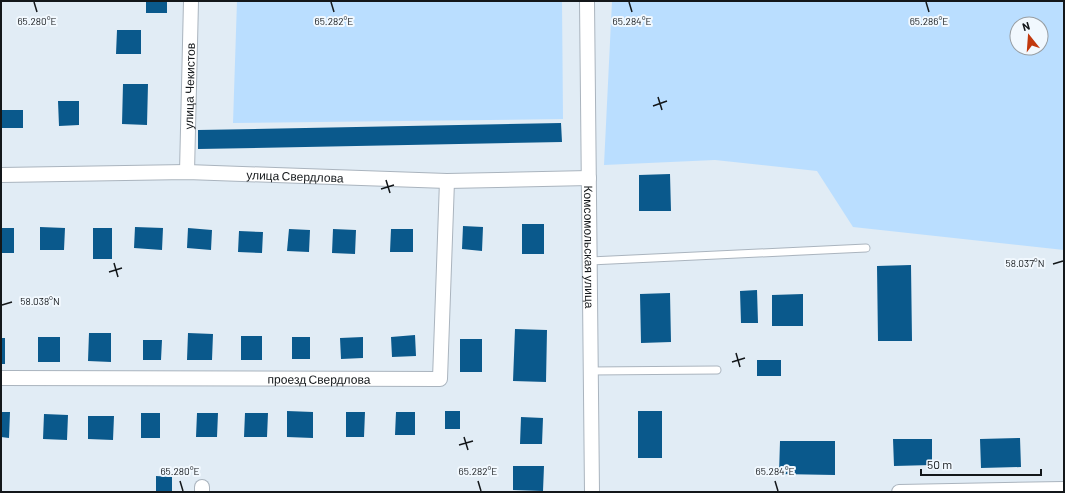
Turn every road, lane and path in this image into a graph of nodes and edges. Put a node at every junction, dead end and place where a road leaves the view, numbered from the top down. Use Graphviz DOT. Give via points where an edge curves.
graph roads {
  1 [pos="191,1"];
  2 [pos="587,1"];
  3 [pos="186,172"];
  4 [pos="1,175"];
  5 [pos="589,178"];
  6 [pos="446,181"];
  7 [pos="866,248"];
  8 [pos="590,261"];
  9 [pos="717,370"];
  10 [pos="591,371"];
  11 [pos="1,378"];
  12 [pos="1064,489"];
  13 [pos="592,492"];
  14 [pos="898,492"];
  1 -- 3 [label="street, улица Чекистов"];
  2 -- 5 [label="street, Комсомольская улица"];
  3 -- 4 [label="street, улица Свердлова"];
  3 -- 6 [label="street, улица Свердлова"];
  5 -- 6 [label="street, улица Свердлова"];
  5 -- 8 [label="street, Комсомольская улица"];
  6 -- 11 [label="street, проезд Свердлова" via="440,379"];
  7 -- 8 [label="lane"];
  8 -- 10 [label="street, Комсомольская улица"];
  9 -- 10 [label="lane"];
  10 -- 13 [label="street, Комсомольская улица"];
  12 -- 14 [label="street"];
}
